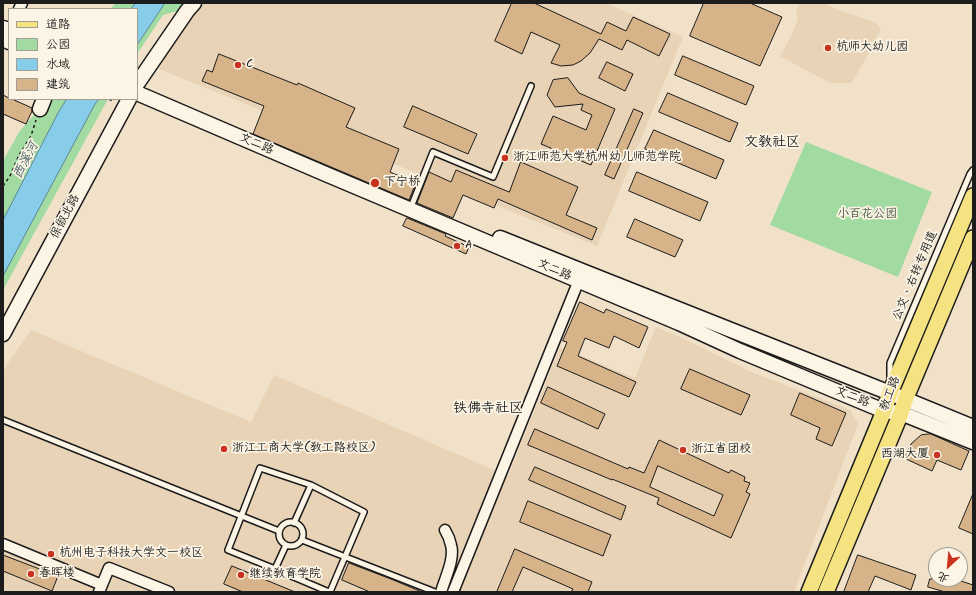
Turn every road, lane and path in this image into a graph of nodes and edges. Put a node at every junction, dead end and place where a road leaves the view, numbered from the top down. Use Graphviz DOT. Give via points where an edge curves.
graph roads {
  1 [pos="194,3"];
  2 [pos="138,83"];
  3 [pos="138,84"];
  4 [pos="531,86"];
  5 [pos="138,93"];
  6 [pos="128,100"];
  7 [pos="42,104"];
  8 [pos="973,170"];
  9 [pos="3,186"];
  10 [pos="973,196"];
  11 [pos="413,202"];
  12 [pos="973,238"];
  13 [pos="580,276"];
  14 [pos="3,334"];
  15 [pos="890,393"];
  16 [pos="903,406"];
  17 [pos="884,411"];
  18 [pos="3,420"];
  19 [pos="973,427"];
  20 [pos="973,442"];
  21 [pos="311,485"];
  22 [pos="241,516"];
  23 [pos="294,523"];
  24 [pos="445,530"];
  25 [pos="279,532"];
  26 [pos="302,540"];
  27 [pos="3,544"];
  28 [pos="286,545"];
  29 [pos="345,557"];
  30 [pos="276,569"];
  31 [pos="101,588"];
  32 [pos="169,592"];
  33 [pos="329,592"];
  34 [pos="435,592"];
  35 [pos="441,592"];
  36 [pos="453,592"];
  37 [pos="809,592"];
  38 [pos="826,592"];
  1 -- 2 [label="main road"];
  3 -- 11 [label="main road, 文二路"];
  4 -- 11 [label="lane" via="493,177 433,152"];
  5 -- 13 [label="main road, 文二路" via="283,156"];
  6 -- 14 [label="main road, 保俶北路"];
  7 -- 9 [label="path" via="30,136"];
  8 -- 15 [label="lane, 公交、右转专用道" via="890,363"];
  10 -- 15 [label="main road, 教工路"];
  11 -- 13 [label="main road, 文二路"];
  12 -- 16 [label="main road, 教工路"];
  13 -- 15 [label="main road, 文二路"];
  13 -- 17 [label="main road, 文二路" via="740,352"];
  13 -- 36 [label="street"];
  15 -- 16 [label="main road, 文二路"];
  15 -- 17 [label="main road, 教工路"];
  16 -- 17 [label="main road, 文二路"];
  16 -- 19 [label="main road, 文二路"];
  16 -- 20 [label="main road, 文二路"];
  16 -- 38 [label="main road, 教工路"];
  17 -- 37 [label="main road, 教工路"];
  18 -- 22 [label="lane"];
  21 -- 22 [label="lane" via="260,468"];
  21 -- 23 [label="lane"];
  21 -- 29 [label="lane" via="364,512"];
  22 -- 25 [label="lane"];
  22 -- 30 [label="lane" via="228,550"];
  23 -- 25 [label="lane" via="286,523"];
  23 -- 26 [label="lane" via="302,530"];
  24 -- 35 [label="street" via="452,546 452,556"];
  25 -- 28 [label="lane" via="280,540"];
  26 -- 28 [label="lane" via="293,546"];
  26 -- 29 [label="lane"];
  27 -- 31 [label="street"];
  28 -- 30 [label="lane"];
  29 -- 33 [label="lane"];
  29 -- 34 [label="lane"];
  30 -- 33 [label="lane"];
  31 -- 32 [label="street" via="109,568"];
}
